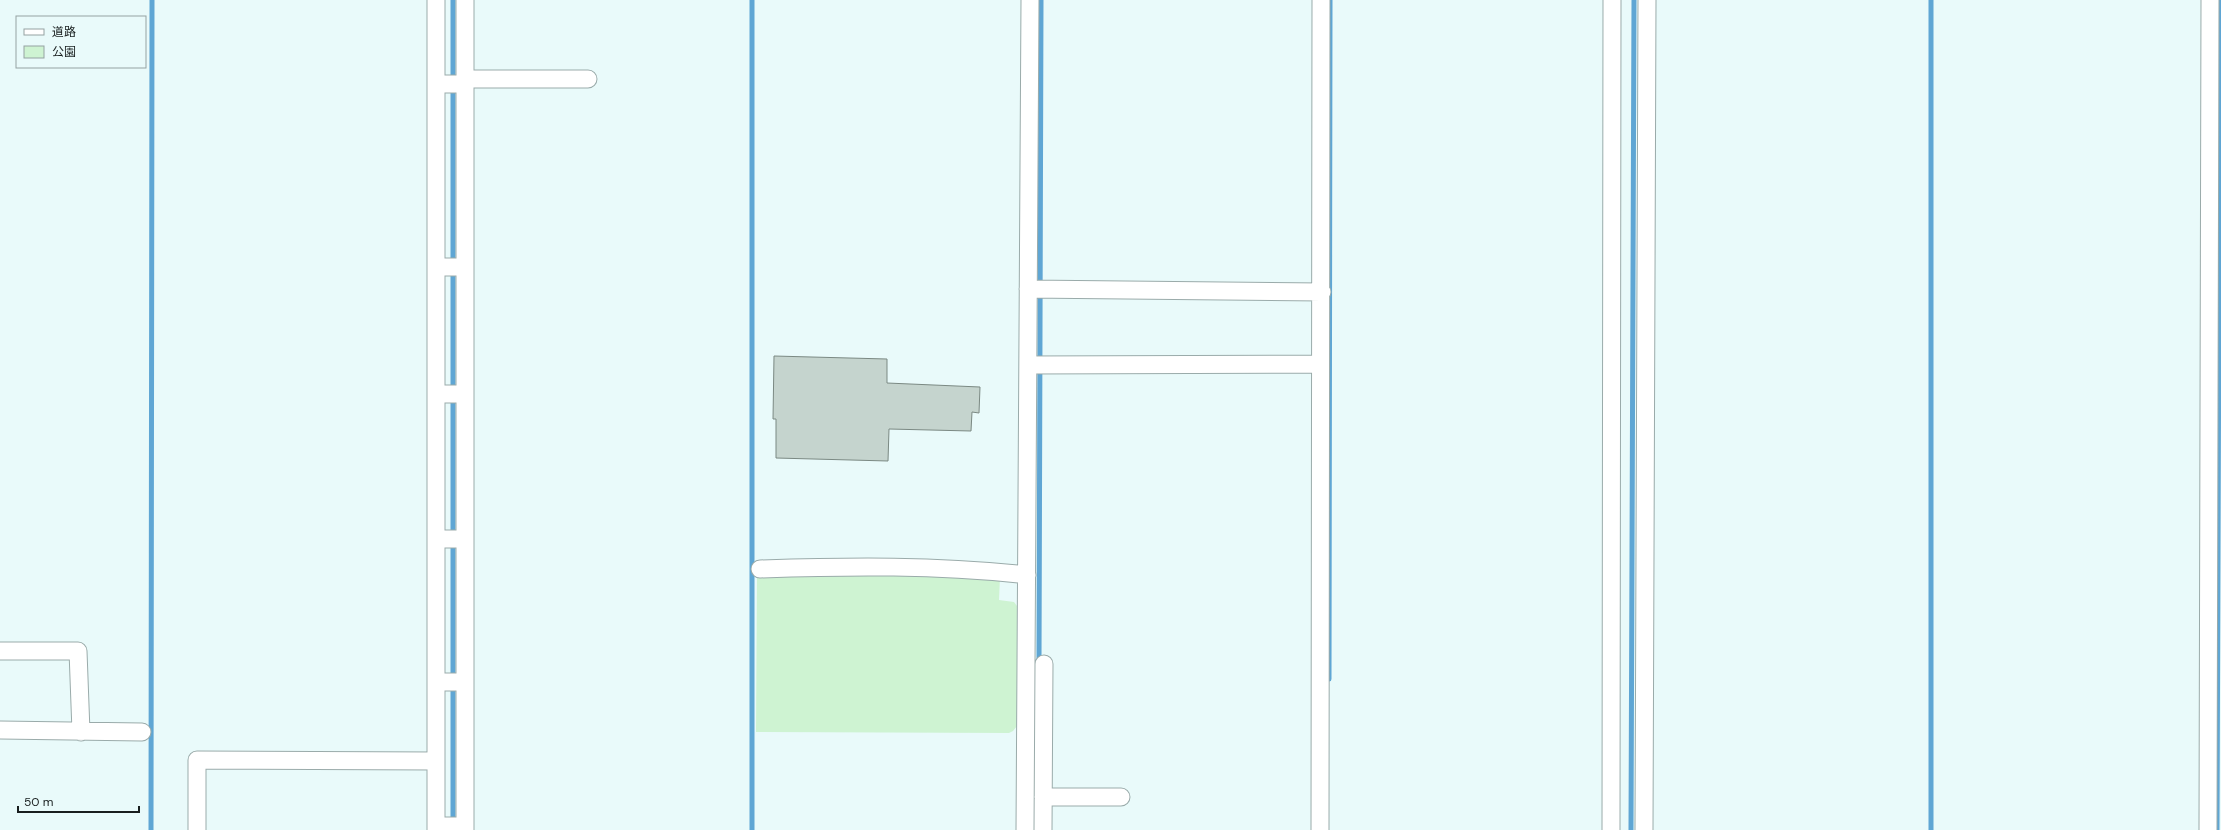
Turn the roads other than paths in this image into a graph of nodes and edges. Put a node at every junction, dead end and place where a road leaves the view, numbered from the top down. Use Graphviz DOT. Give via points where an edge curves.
graph roads {
  1 [pos="436,0"];
  2 [pos="465,0"];
  3 [pos="1030,0"];
  4 [pos="1321,0"];
  5 [pos="1612,0"];
  6 [pos="1647,0"];
  7 [pos="2210,0"];
  8 [pos="588,79"];
  9 [pos="454,83"];
  10 [pos="452,267"];
  11 [pos="1036,290"];
  12 [pos="1322,292"];
  13 [pos="1320,364"];
  14 [pos="1036,365"];
  15 [pos="452,394"];
  16 [pos="452,539"];
  17 [pos="760,569"];
  18 [pos="1027,575"];
  19 [pos="0,651"];
  20 [pos="1044,664"];
  21 [pos="451,682"];
  22 [pos="1036,709"];
  23 [pos="0,730"];
  24 [pos="81,732"];
  25 [pos="142,732"];
  26 [pos="436,761"];
  27 [pos="1121,797"];
  28 [pos="1037,801"];
  29 [pos="451,827"];
  30 [pos="197,830"];
  31 [pos="1025,830"];
  32 [pos="1043,830"];
  33 [pos="1320,830"];
  34 [pos="1611,830"];
  35 [pos="1644,830"];
  36 [pos="2208,830"];
  1 -- 9 [label="street"];
  2 -- 9 [label="street"];
  3 -- 11 [label="street"];
  4 -- 12 [label="street"];
  5 -- 34 [label="street"];
  6 -- 35 [label="street"];
  7 -- 36 [label="street"];
  8 -- 9 [label="street"];
  9 -- 10 [label="street"];
  9 -- 10 [label="street"];
  10 -- 15 [label="street"];
  10 -- 15 [label="street"];
  11 -- 12 [label="street"];
  11 -- 14 [label="street"];
  12 -- 13 [label="street"];
  13 -- 14 [label="street"];
  13 -- 33 [label="street"];
  14 -- 18 [label="street"];
  15 -- 16 [label="street"];
  15 -- 16 [label="street"];
  16 -- 21 [label="street"];
  16 -- 21 [label="street"];
  17 -- 18 [label="street" via="865,566 971,568"];
  18 -- 22 [label="street"];
  19 -- 24 [label="street" via="78,651"];
  20 -- 22 [label="street"];
  21 -- 26 [label="street"];
  21 -- 29 [label="street"];
  22 -- 28 [label="street"];
  23 -- 24 [label="street"];
  24 -- 25 [label="street"];
  26 -- 29 [label="street"];
  26 -- 30 [label="street" via="197,760"];
  27 -- 28 [label="street"];
  28 -- 31 [label="street"];
  28 -- 32 [label="street"];
}
